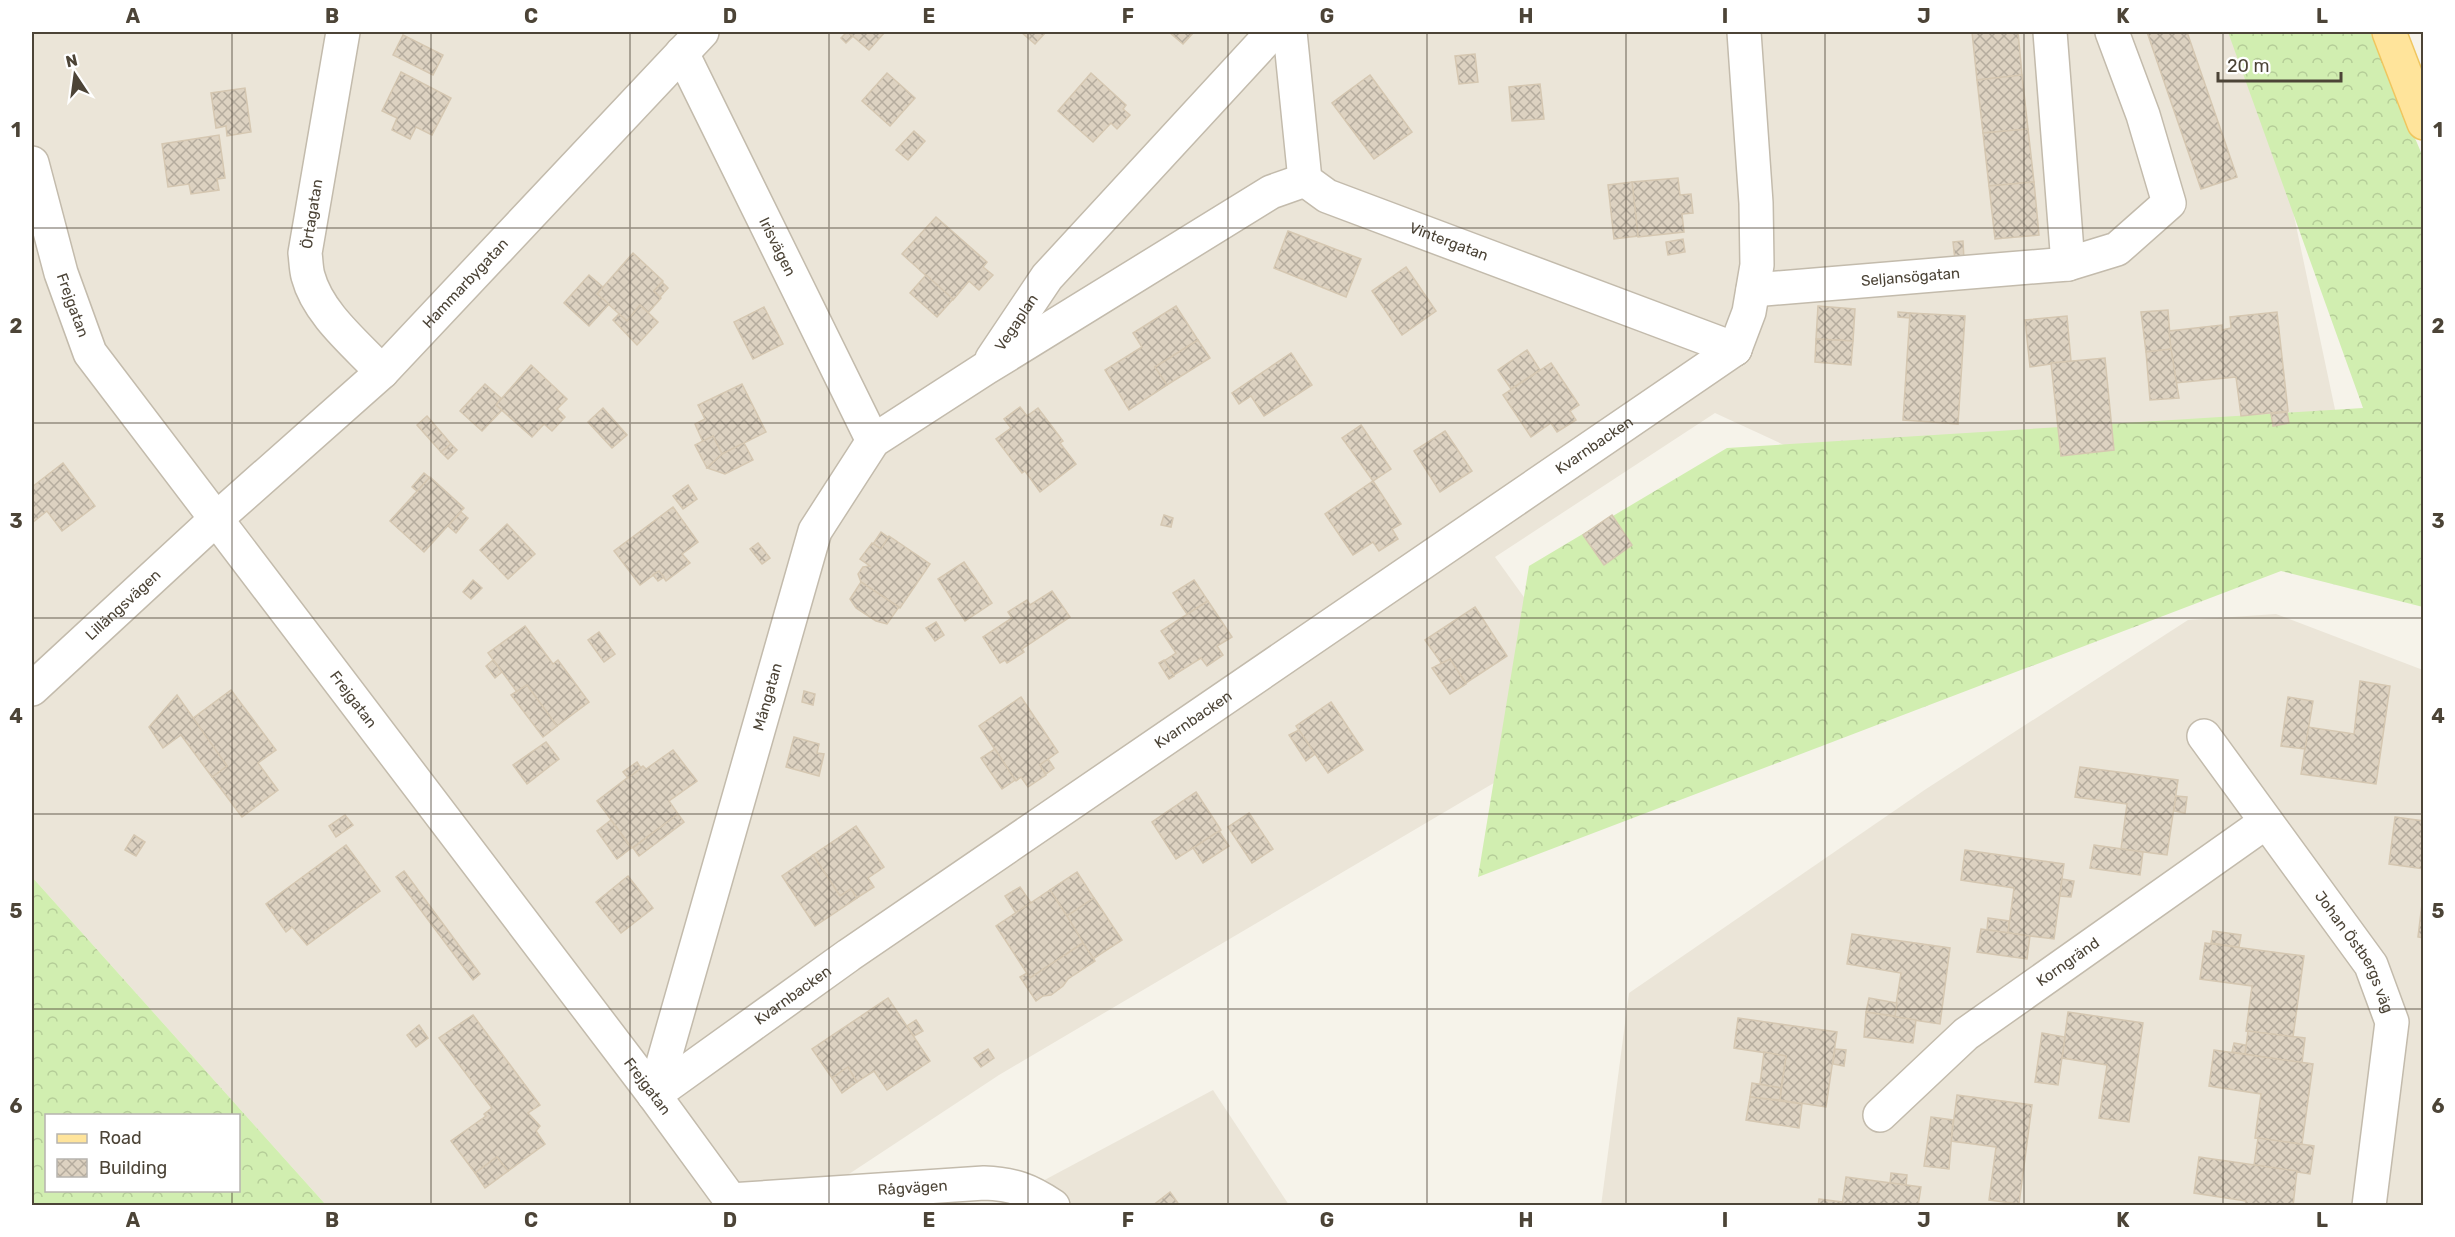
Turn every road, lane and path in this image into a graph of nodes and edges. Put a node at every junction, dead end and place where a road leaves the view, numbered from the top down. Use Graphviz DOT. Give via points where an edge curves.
graph roads {
  1 [pos="343,32"];
  2 [pos="1273,32"];
  3 [pos="1290,32"];
  4 [pos="1744,32"];
  5 [pos="2050,32"];
  6 [pos="2112,32"];
  7 [pos="2389,32"];
  8 [pos="692,42"];
  9 [pos="2424,123"];
  10 [pos="32,163"];
  11 [pos="1305,180"];
  12 [pos="2068,264"];
  13 [pos="1753,291"];
  14 [pos="1735,349"];
  15 [pos="986,368"];
  16 [pos="382,372"];
  17 [pos="873,441"];
  18 [pos="215,520"];
  19 [pos="32,689"];
  20 [pos="2204,736"];
  21 [pos="2266,822"];
  22 [pos="654,1095"];
  23 [pos="1881,1115"];
  24 [pos="733,1203"];
  25 [pos="1053,1206"];
  26 [pos="2369,1206"];
  1 -- 16 [label="street, Örtagatan" via="305,253 308,276 318,299"];
  2 -- 15 [label="street, Vegaplan" via="1047,277"];
  3 -- 11 [label="street"];
  4 -- 13 [label="street" via="1756,203 1757,265"];
  5 -- 12 [label="street"];
  6 -- 12 [label="street, Seljansögatan" via="2143,115 2169,203 2117,249"];
  7 -- 9 [label="main road"];
  8 -- 16 [label="street, Hammarbygatan"];
  8 -- 17 [label="street, Irisvägen"];
  10 -- 18 [label="street, Frejgatan" via="61,273 90,353"];
  11 -- 14 [label="street, Vintergatan" via="1327,196"];
  11 -- 15 [label="street, Vegaplan" via="1271,192"];
  12 -- 13 [label="street, Seljansögatan"];
  13 -- 14 [label="street"];
  14 -- 22 [label="street, Kvarnbacken" via="849,955"];
  15 -- 17 [label="street, Mångatan"];
  16 -- 18 [label="street, Hammarbygatan"];
  17 -- 22 [label="street, Mångatan" via="815,531"];
  18 -- 19 [label="street, Lillängsvägen"];
  18 -- 22 [label="street, Frejgatan"];
  20 -- 21 [label="street, Johan Östbergs väg"];
  21 -- 23 [label="street, Korngränd" via="1966,1034"];
  21 -- 26 [label="street, Johan Östbergs väg" via="2371,965 2392,1022"];
  22 -- 24 [label="street, Frejgatan"];
  24 -- 25 [label="street, Rågvägen" via="1008,1184 1036,1194"];
}
